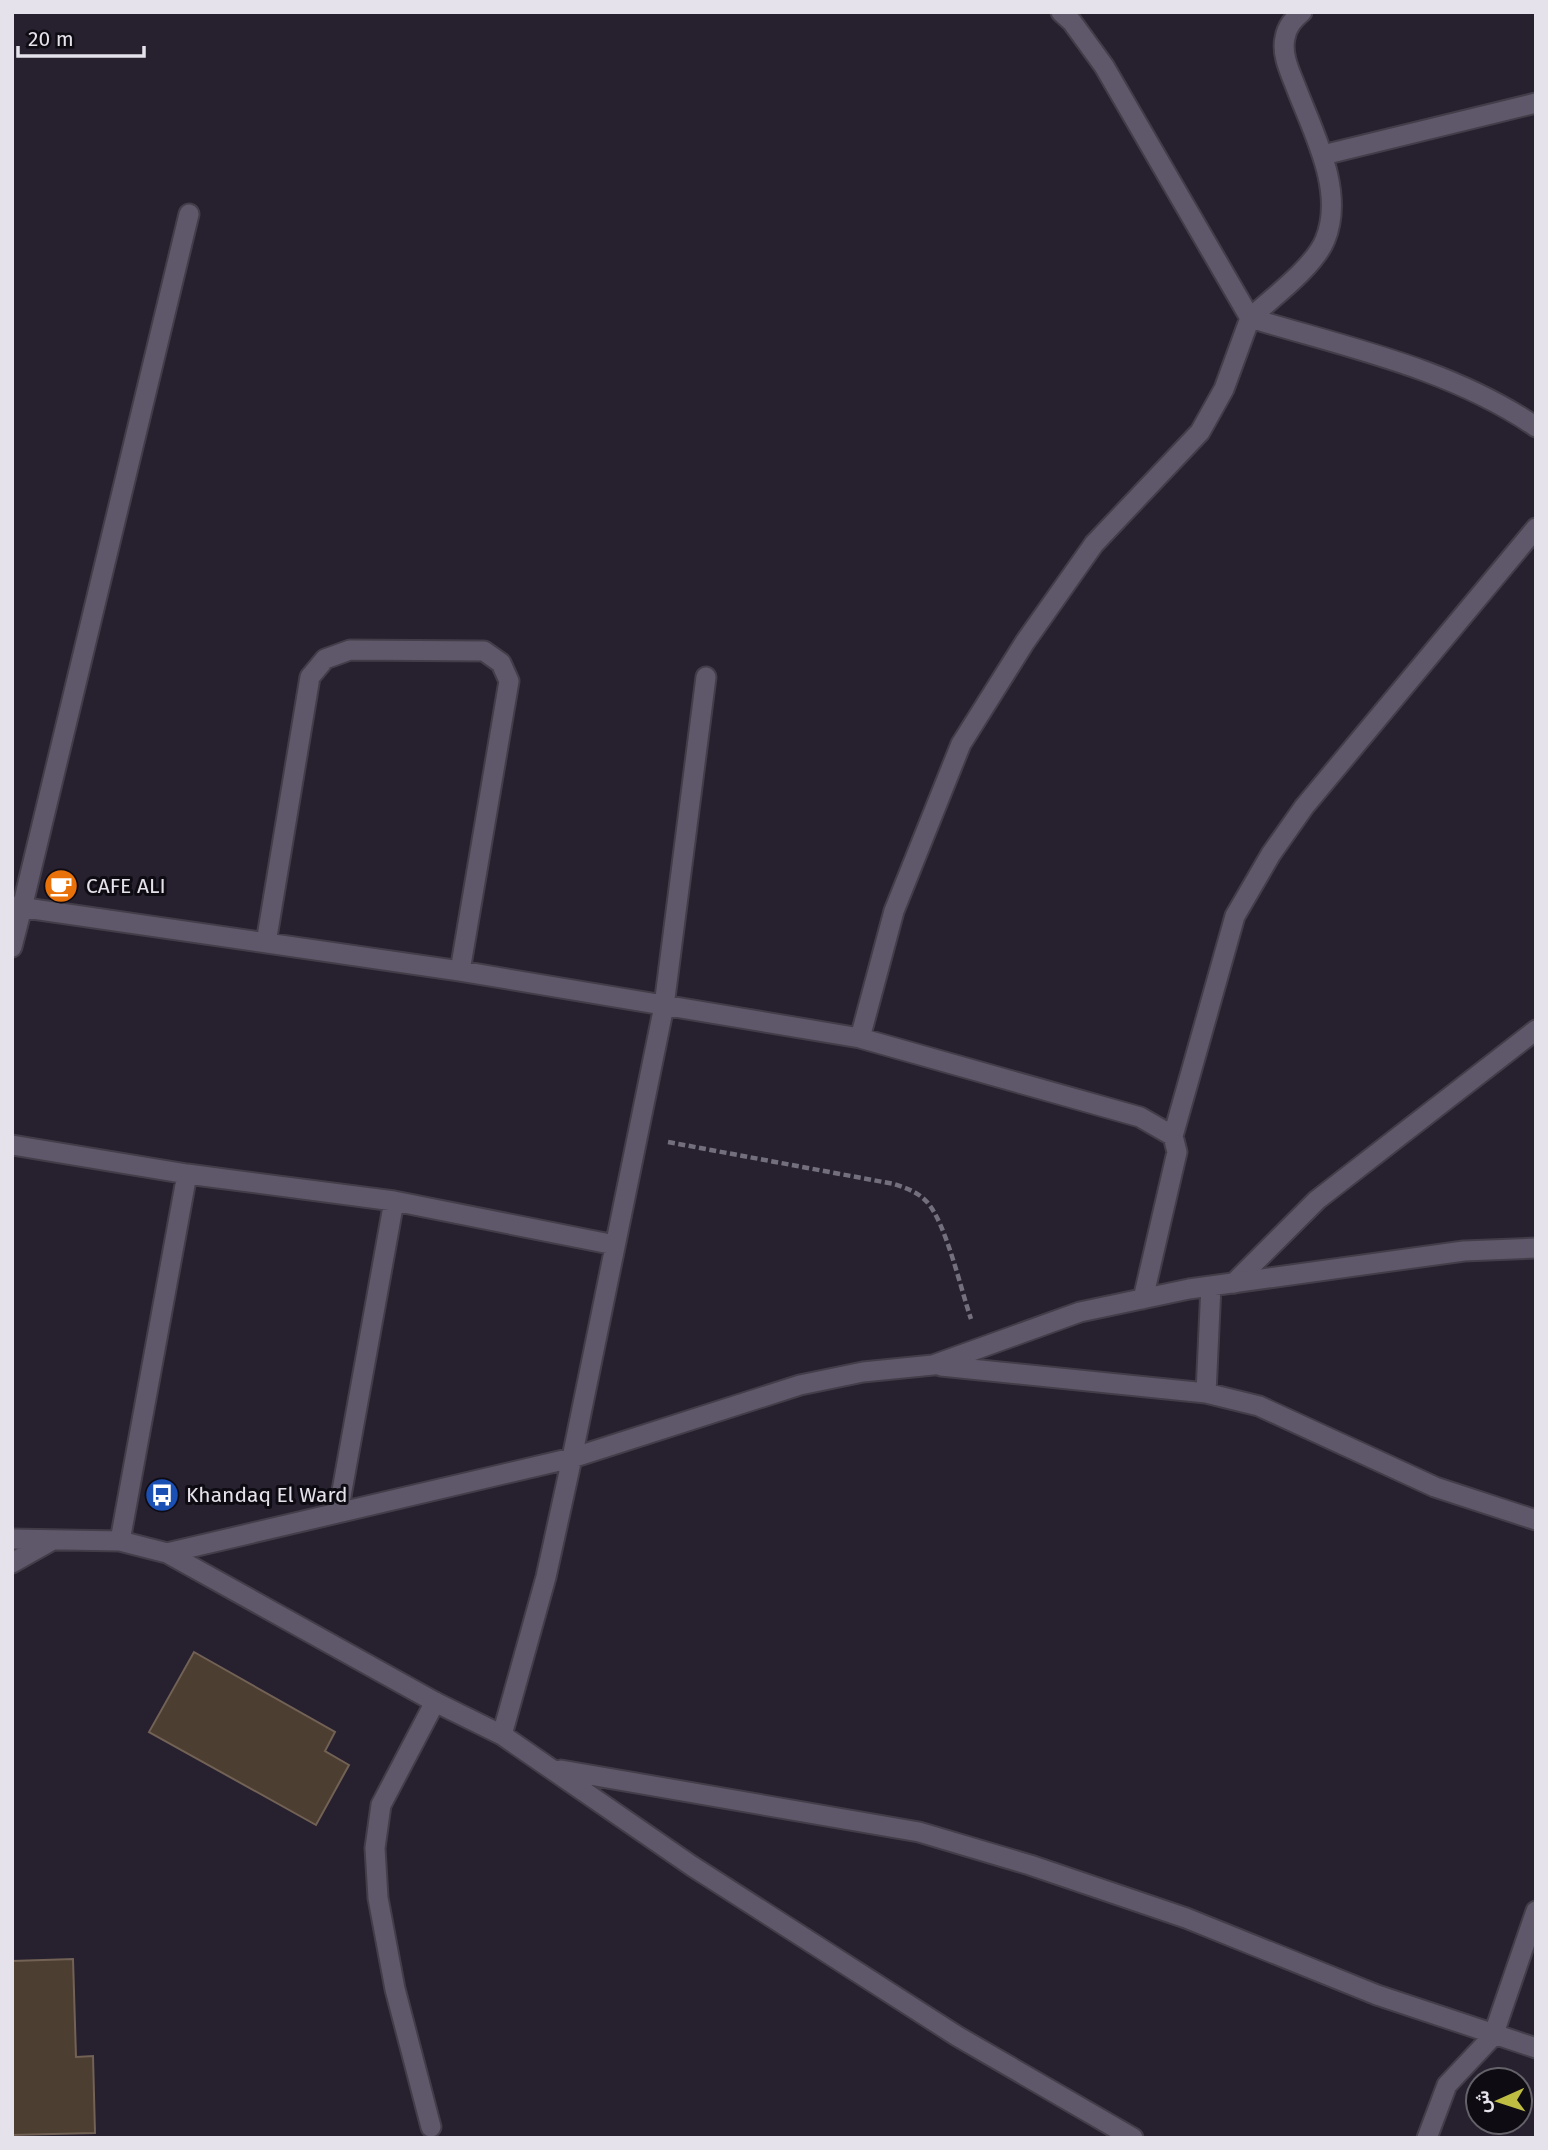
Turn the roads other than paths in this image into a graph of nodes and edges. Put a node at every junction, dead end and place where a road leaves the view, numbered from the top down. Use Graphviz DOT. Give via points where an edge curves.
graph roads {
  1 [pos="1061,12"];
  2 [pos="1302,12"];
  3 [pos="1536,103"];
  4 [pos="1323,155"];
  5 [pos="189,214"];
  6 [pos="1250,318"];
  7 [pos="1536,427"];
  8 [pos="1536,528"];
  9 [pos="706,677"];
  10 [pos="17,907"];
  11 [pos="266,943"];
  12 [pos="12,947"];
  13 [pos="460,971"];
  14 [pos="664,1006"];
  15 [pos="1536,1030"];
  16 [pos="860,1038"];
  17 [pos="1173,1136"];
  18 [pos="12,1145"];
  19 [pos="187,1174"];
  20 [pos="394,1201"];
  21 [pos="615,1245"];
  22 [pos="1536,1248"];
  23 [pos="1234,1283"];
  24 [pos="1211,1286"];
  25 [pos="1143,1299"];
  26 [pos="933,1365"];
  27 [pos="1206,1393"];
  28 [pos="572,1458"];
  29 [pos="338,1513"];
  30 [pos="1536,1520"];
  31 [pos="12,1539"];
  32 [pos="51,1541"];
  33 [pos="120,1541"];
  34 [pos="167,1553"];
  35 [pos="12,1563"];
  36 [pos="435,1702"];
  37 [pos="502,1735"];
  38 [pos="554,1769"];
  39 [pos="1536,1911"];
  40 [pos="1493,2036"];
  41 [pos="1536,2048"];
  42 [pos="431,2127"];
  43 [pos="1133,2138"];
  44 [pos="1427,2138"];
  1 -- 6 [label="street" via="1104,66"];
  2 -- 4 [label="street" via="1290,23 1284,40 1287,64"];
  3 -- 4 [label="street"];
  4 -- 6 [label="street" via="1331,214 1325,241 1308,264"];
  5 -- 10 [label="street"];
  6 -- 7 [label="street" via="1410,366 1508,408"];
  6 -- 16 [label="street" via="1228,379 1200,432 1094,544 961,744 894,911"];
  8 -- 17 [label="street" via="1304,807 1271,854 1235,916"];
  9 -- 14 [label="street"];
  10 -- 11 [label="street"];
  10 -- 12 [label="street"];
  11 -- 13 [label="street"];
  11 -- 13 [label="street" via="310,677 325,659 350,650 484,651 501,663 509,681"];
  13 -- 14 [label="street"];
  14 -- 16 [label="street"];
  14 -- 21 [label="street"];
  15 -- 23 [label="street" via="1317,1200"];
  16 -- 17 [label="street" via="1140,1116"];
  17 -- 25 [label="street" via="1177,1152"];
  18 -- 19 [label="street"];
  19 -- 20 [label="street"];
  19 -- 33 [label="street"];
  20 -- 21 [label="street"];
  20 -- 29 [label="street"];
  21 -- 28 [label="street"];
  22 -- 23 [label="street" via="1464,1251"];
  23 -- 24 [label="street"];
  24 -- 25 [label="street"];
  24 -- 27 [label="street"];
  25 -- 26 [label="street" via="1080,1312"];
  26 -- 27 [label="street"];
  26 -- 28 [label="street" via="800,1385"];
  27 -- 30 [label="street" via="1259,1406 1435,1487"];
  28 -- 29 [label="street"];
  28 -- 37 [label="street" via="543,1589"];
  29 -- 34 [label="street"];
  31 -- 32 [label="street"];
  32 -- 33 [label="street"];
  32 -- 35 [label="street"];
  33 -- 34 [label="street"];
  34 -- 36 [label="street"];
  36 -- 37 [label="street"];
  36 -- 42 [label="street" via="381,1805 375,1848 378,1898 395,1989"];
  37 -- 38 [label="street"];
  38 -- 40 [label="street" via="932,1836 1186,1917 1377,1995"];
  38 -- 43 [label="street" via="692,1866 957,2036"];
  39 -- 40 [label="street"];
  40 -- 41 [label="street"];
  40 -- 44 [label="street" via="1447,2085"];
}
